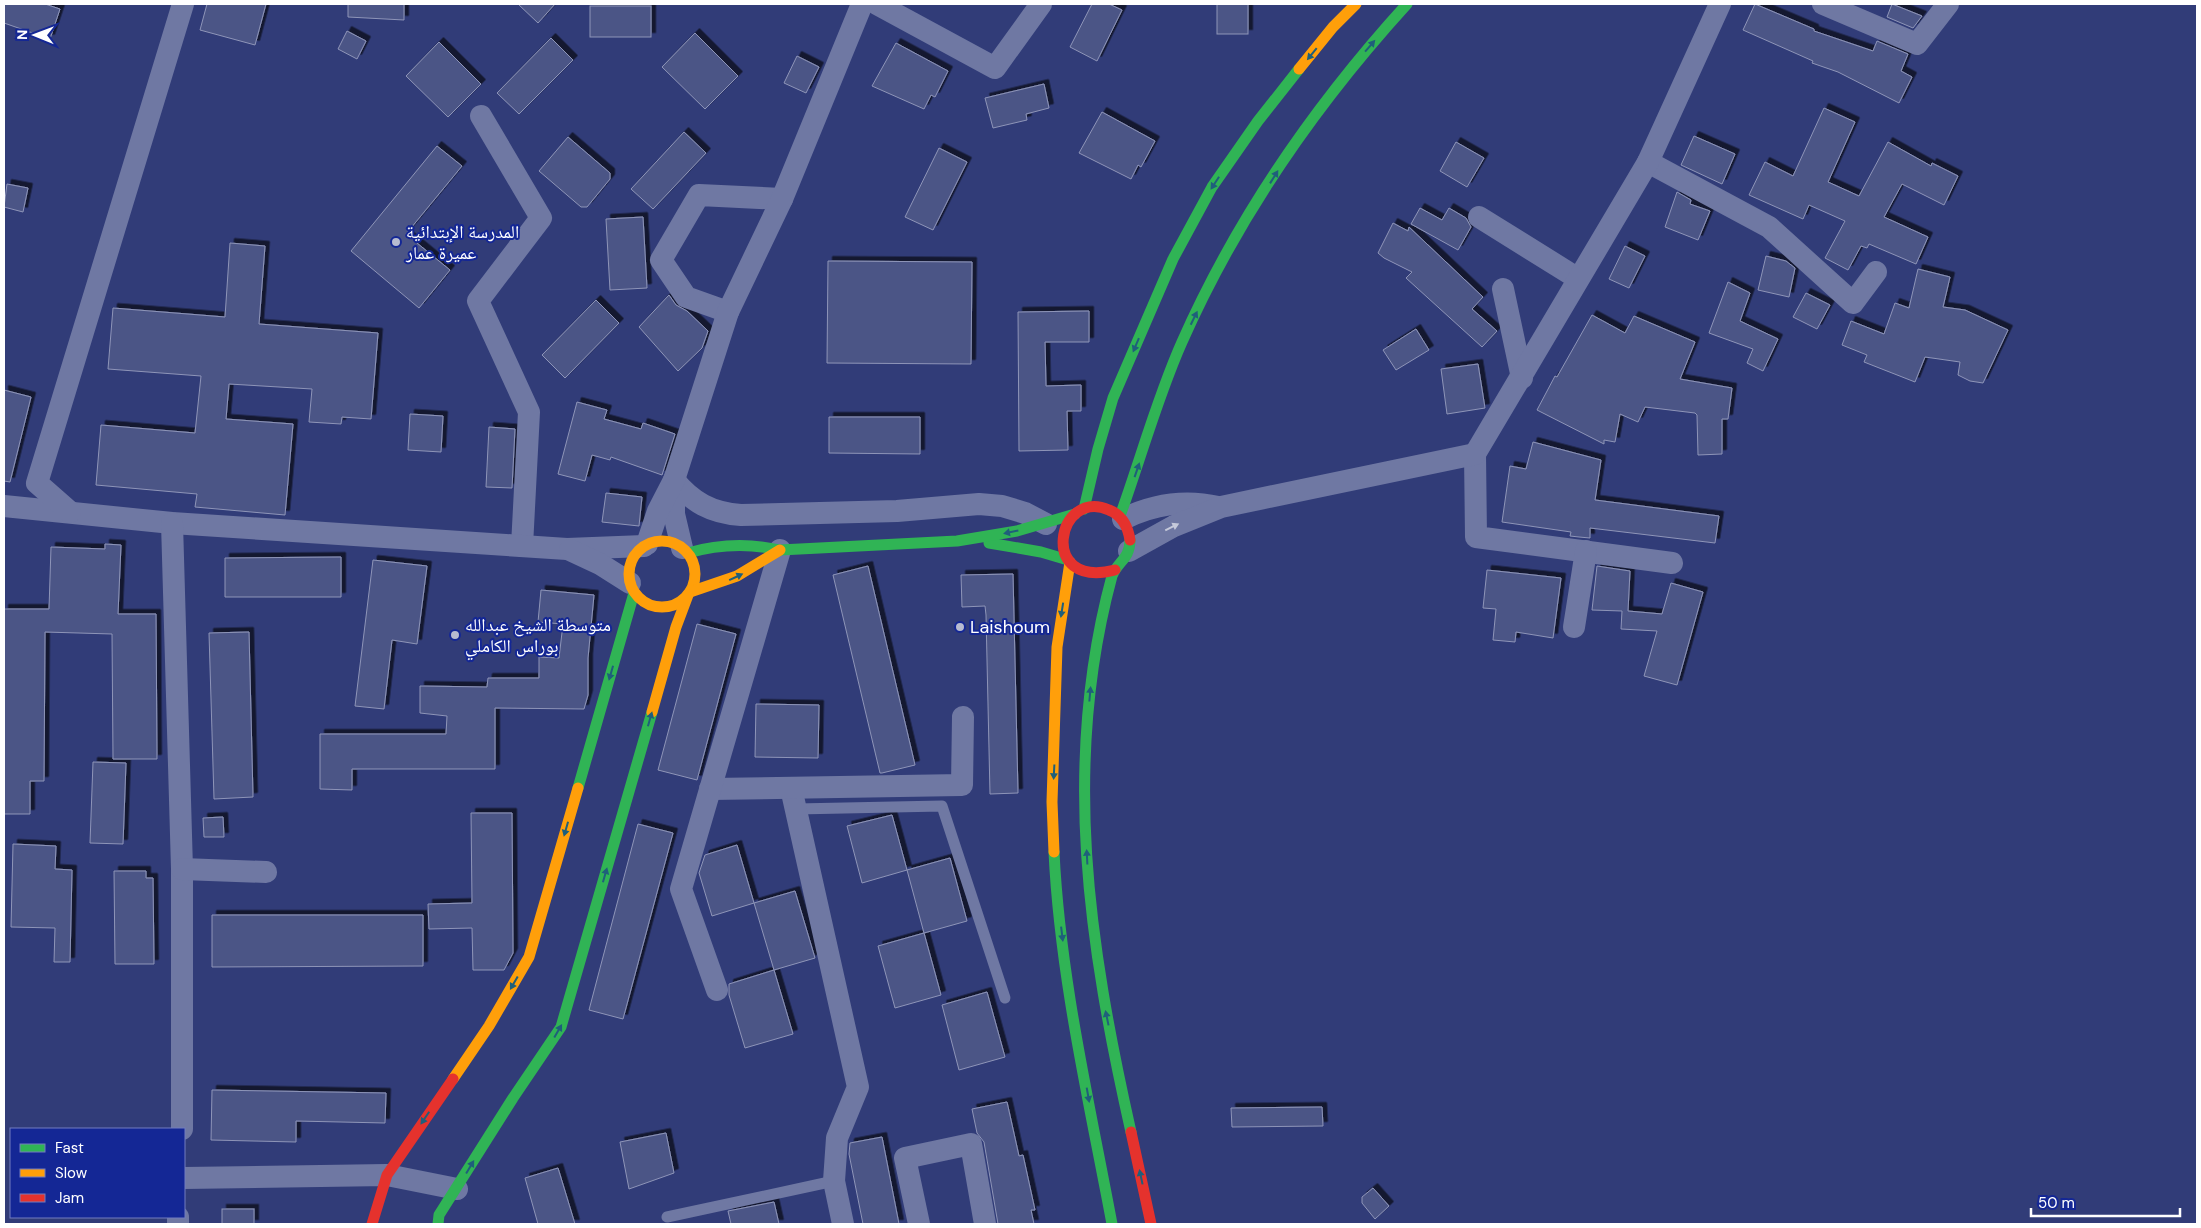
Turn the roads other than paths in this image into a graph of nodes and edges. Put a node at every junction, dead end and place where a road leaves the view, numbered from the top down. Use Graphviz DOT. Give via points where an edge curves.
graph roads {
  1 [pos="183,4"];
  2 [pos="862,4"];
  3 [pos="877,4"];
  4 [pos="1041,4"];
  5 [pos="1356,4"];
  6 [pos="1407,4"];
  7 [pos="1720,4"];
  8 [pos="1823,4"];
  9 [pos="1948,4"];
  10 [pos="481,116"];
  11 [pos="1648,162"];
  12 [pos="782,199"];
  13 [pos="1479,217"];
  14 [pos="1876,272"];
  15 [pos="1577,278"];
  16 [pos="1503,289"];
  17 [pos="728,312"];
  18 [pos="1522,378"];
  19 [pos="1475,454"];
  20 [pos="674,480"];
  21 [pos="4,506"];
  22 [pos="1221,507"];
  23 [pos="1080,511"];
  24 [pos="70,512"];
  25 [pos="1122,517"];
  26 [pos="172,523"];
  27 [pos="1046,524"];
  28 [pos="957,541"];
  29 [pos="645,545"];
  30 [pos="522,546"];
  31 [pos="567,549"];
  32 [pos="685,550"];
  33 [pos="780,550"];
  34 [pos="1129,551"];
  35 [pos="1586,552"];
  36 [pos="1069,561"];
  37 [pos="1672,563"];
  38 [pos="1115,570"];
  39 [pos="632,588"];
  40 [pos="689,594"];
  41 [pos="1574,627"];
  42 [pos="963,717"];
  43 [pos="710,789"];
  44 [pos="794,799"];
  45 [pos="182,869"];
  46 [pos="266,872"];
  47 [pos="717,990"];
  48 [pos="1005,998"];
  49 [pos="182,1128"];
  50 [pos="387,1175"];
  51 [pos="185,1178"];
  52 [pos="834,1182"];
  53 [pos="457,1189"];
  54 [pos="666,1217"];
  55 [pos="372,1224"];
  56 [pos="438,1224"];
  57 [pos="843,1224"];
  58 [pos="919,1224"];
  59 [pos="985,1224"];
  60 [pos="1112,1224"];
  61 [pos="1151,1224"];
  1 -- 24 [label="street" via="37,483"];
  2 -- 12 [label="street"];
  3 -- 4 [label="street" via="995,68"];
  5 -- 23 [label="main road, one-way" via="1333,27 1258,121 1212,187 1177,251 1113,398"];
  25 -- 6 [label="main road, one-way" via="1156,411 1192,321 1238,233 1345,74"];
  7 -- 11 [label="street"];
  8 -- 9 [label="street" via="1917,44"];
  10 -- 30 [label="street" via="541,218 478,301 529,412"];
  11 -- 14 [label="street" via="1769,227 1853,303"];
  11 -- 15 [label="street"];
  12 -- 17 [label="street"];
  12 -- 17 [label="street" via="699,195 661,260 686,297"];
  13 -- 15 [label="street"];
  15 -- 18 [label="street"];
  16 -- 18 [label="street"];
  17 -- 20 [label="street"];
  18 -- 19 [label="street"];
  19 -- 22 [label="street"];
  19 -- 35 [label="street" via="1476,537"];
  20 -- 27 [label="street" via="696,502 725,514 897,511 979,504 1002,506"];
  20 -- 29 [label="street"];
  20 -- 32 [label="street" via="674,514"];
  21 -- 24 [label="street"];
  22 -- 25 [label="street" via="1171,503"];
  34 -- 22 [label="street, one-way" via="1174,526"];
  23 -- 25 [label="main road" via="1097,506"];
  23 -- 27 [label="main road"];
  23 -- 36 [label="main road" via="1064,531 1062,541"];
  24 -- 26 [label="street"];
  25 -- 34 [label="main road" via="1129,528"];
  26 -- 30 [label="street"];
  26 -- 45 [label="street"];
  27 -- 28 [label="main road, one-way"];
  28 -- 33 [label="main road"];
  28 -- 36 [label="main road" via="1014,546"];
  29 -- 31 [label="street"];
  29 -- 32 [label="main road" via="662,541"];
  29 -- 39 [label="main road" via="631,562"];
  30 -- 31 [label="street"];
  31 -- 39 [label="street" via="600,564"];
  32 -- 33 [label="main road" via="734,544"];
  32 -- 40 [label="main road" via="695,572"];
  40 -- 33 [label="main road, one-way" via="741,575"];
  33 -- 43 [label="street"];
  34 -- 38 [label="main road"];
  35 -- 37 [label="street"];
  35 -- 41 [label="street"];
  36 -- 38 [label="main road" via="1077,569 1096,575"];
  36 -- 60 [label="main road, one-way" via="1057,647 1052,802 1056,888 1068,984"];
  61 -- 38 [label="main road, one-way" via="1104,1004 1091,927 1086,852 1084,786 1090,695 1099,618"];
  39 -- 40 [label="main road" via="641,600 661,608 676,604"];
  39 -- 50 [label="main road, one-way" via="530,956 489,1026"];
  53 -- 40 [label="main road, one-way" via="512,1098 561,1027 676,627"];
  42 -- 44 [label="street" via="962,785"];
  43 -- 44 [label="street"];
  43 -- 47 [label="street" via="681,889"];
  44 -- 48 [label="lane" via="942,806"];
  44 -- 52 [label="street" via="858,1087 838,1138"];
  45 -- 46 [label="street"];
  45 -- 49 [label="street"];
  50 -- 51 [label="street"];
  50 -- 53 [label="street"];
  50 -- 55 [label="main road"];
  52 -- 54 [label="lane"];
  52 -- 57 [label="street"];
  53 -- 56 [label="main road" via="439,1215"];
  58 -- 59 [label="street" via="905,1158 971,1144"];
}
